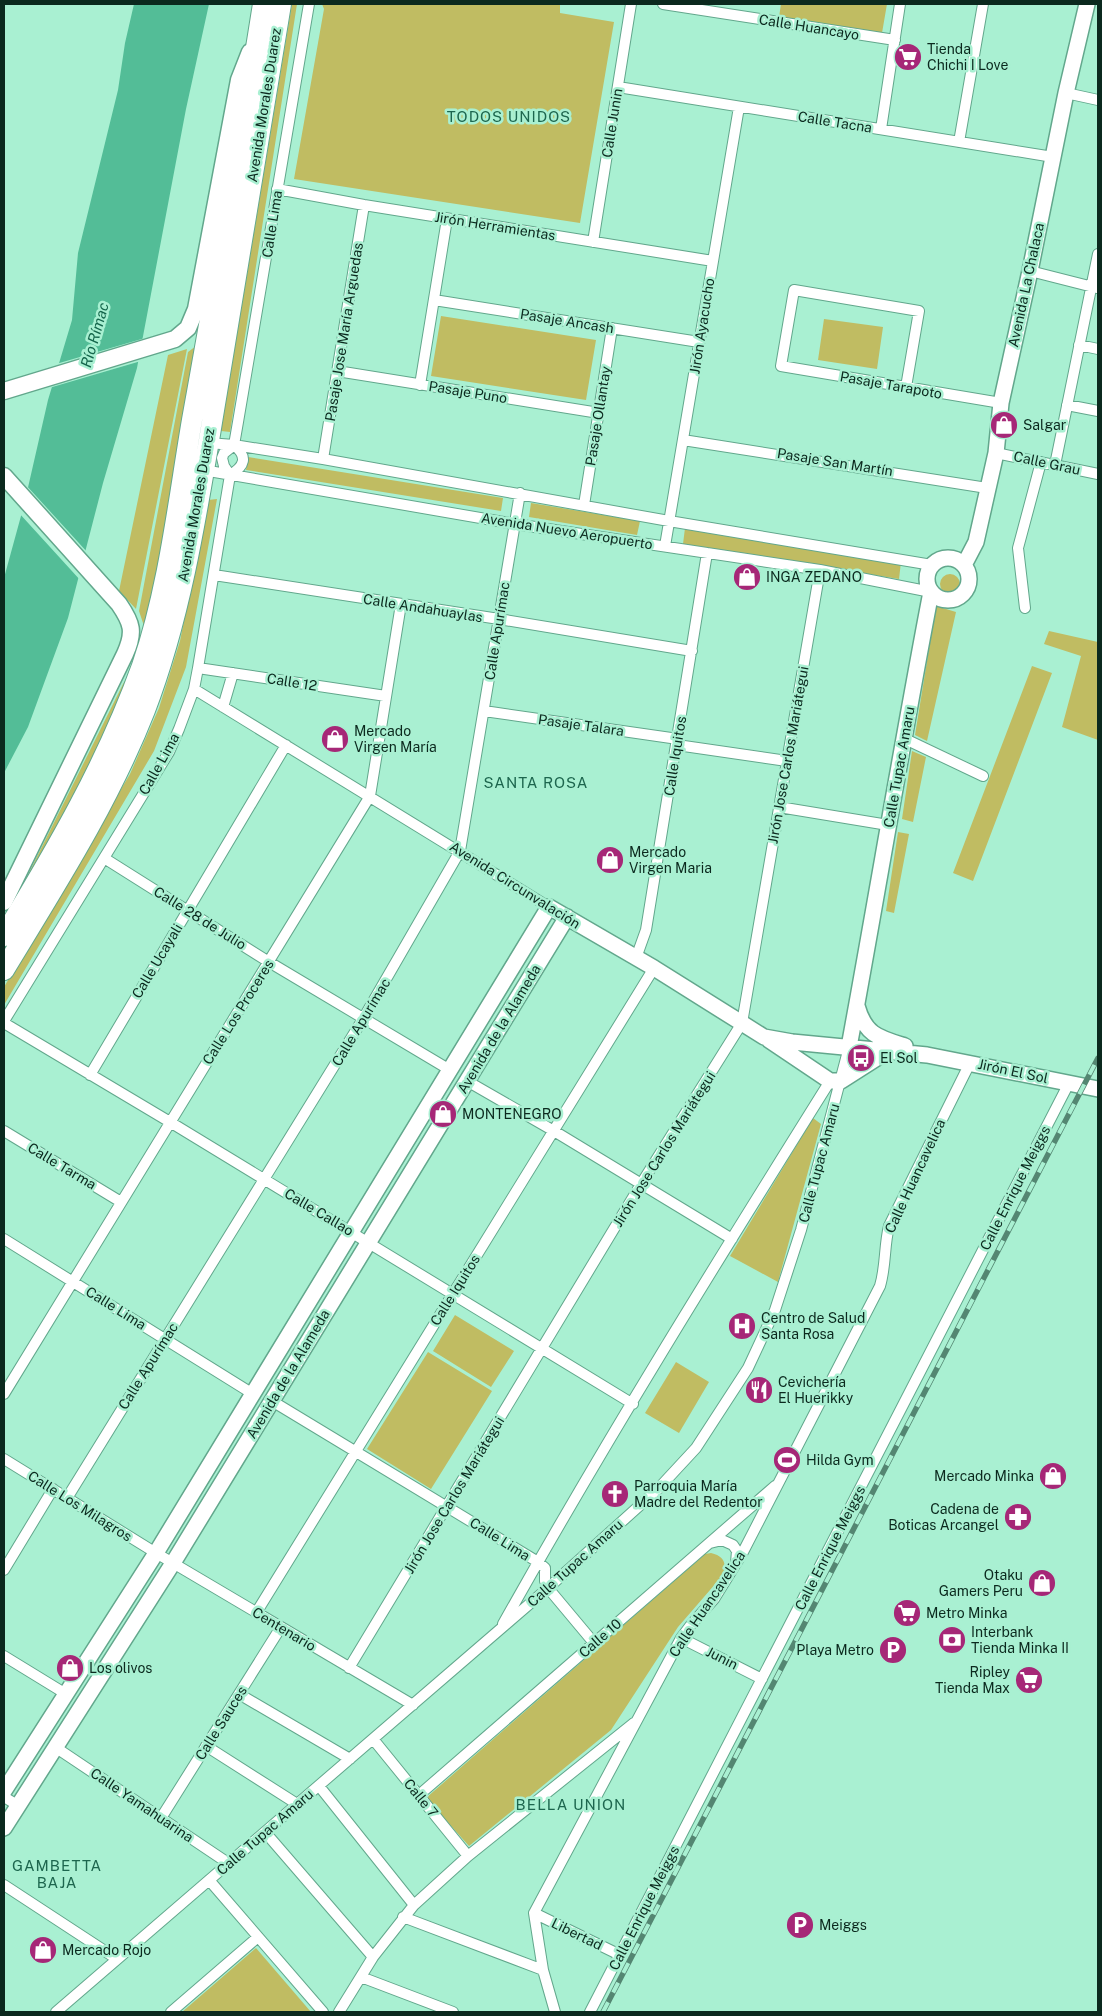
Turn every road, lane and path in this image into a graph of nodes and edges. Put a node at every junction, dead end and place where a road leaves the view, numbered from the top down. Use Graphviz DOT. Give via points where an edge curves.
graph roads {
  1 [pos="263,4"];
  2 [pos="281,4"];
  3 [pos="309,4"];
  4 [pos="631,4"];
  5 [pos="663,4"];
  6 [pos="900,4"];
  7 [pos="983,4"];
  8 [pos="1086,4"];
  9 [pos="715,8"];
  10 [pos="259,28"];
  11 [pos="894,40"];
  12 [pos="618,87"];
  13 [pos="1066,93"];
  14 [pos="1098,100"];
  15 [pos="739,107"];
  16 [pos="881,129"];
  17 [pos="959,142"];
  18 [pos="1053,157"];
  19 [pos="277,189"];
  20 [pos="364,205"];
  21 [pos="447,218"];
  22 [pos="593,242"];
  23 [pos="1098,254"];
  24 [pos="713,261"];
  25 [pos="1030,271"];
  26 [pos="1095,287"];
  27 [pos="434,300"];
  28 [pos="612,328"];
  29 [pos="699,342"];
  30 [pos="1080,345"];
  31 [pos="1098,348"];
  32 [pos="337,371"];
  33 [pos="420,385"];
  34 [pos="906,387"];
  35 [pos="4,391"];
  36 [pos="1000,403"];
  37 [pos="1067,405"];
  38 [pos="1098,410"];
  39 [pos="598,413"];
  40 [pos="683,440"];
  41 [pos="208,443"];
  42 [pos="234,444"];
  43 [pos="996,454"];
  44 [pos="323,459"];
  45 [pos="1041,462"];
  46 [pos="1055,465"];
  47 [pos="203,470"];
  48 [pos="1098,474"];
  49 [pos="230,475"];
  50 [pos="4,476"];
  51 [pos="987,488"];
  52 [pos="520,494"];
  53 [pos="584,505"];
  54 [pos="669,521"];
  55 [pos="515,524"];
  56 [pos="665,546"];
  57 [pos="707,553"];
  58 [pos="964,564"];
  59 [pos="932,565"];
  60 [pos="820,570"];
  61 [pos="214,575"];
  62 [pos="931,592"];
  63 [pos="401,604"];
  64 [pos="1025,608"];
  65 [pos="499,619"];
  66 [pos="692,651"];
  67 [pos="198,668"];
  68 [pos="232,673"];
  69 [pos="194,689"];
  70 [pos="386,696"];
  71 [pos="224,707"];
  72 [pos="484,711"];
  73 [pos="903,738"];
  74 [pos="677,742"];
  75 [pos="286,745"];
  76 [pos="787,761"];
  77 [pos="983,776"];
  78 [pos="370,796"];
  79 [pos="779,807"];
  80 [pos="888,825"];
  81 [pos="460,851"];
  82 [pos="104,858"];
  83 [pos="4,902"];
  84 [pos="549,907"];
  85 [pos="188,910"];
  86 [pos="567,917"];
  87 [pos="4,936"];
  88 [pos="636,958"];
  89 [pos="269,962"];
  90 [pos="654,968"];
  91 [pos="4,970"];
  92 [pos="857,1004"];
  93 [pos="363,1019"];
  94 [pos="4,1022"];
  95 [pos="742,1023"];
  96 [pos="764,1037"];
  97 [pos="849,1047"];
  98 [pos="888,1051"];
  99 [pos="927,1055"];
  100 [pos="970,1062"];
  101 [pos="450,1070"];
  102 [pos="90,1075"];
  103 [pos="467,1081"];
  104 [pos="836,1081"];
  105 [pos="1069,1083"];
  106 [pos="1098,1089"];
  107 [pos="170,1122"];
  108 [pos="4,1131"];
  109 [pos="554,1131"];
  110 [pos="264,1179"];
  111 [pos="642,1184"];
  112 [pos="121,1202"];
  113 [pos="351,1232"];
  114 [pos="4,1239"];
  115 [pos="732,1239"];
  116 [pos="369,1242"];
  117 [pos="72,1282"];
  118 [pos="453,1294"];
  119 [pos="165,1339"];
  120 [pos="542,1348"];
  121 [pos="4,1394"];
  122 [pos="253,1394"];
  123 [pos="272,1401"];
  124 [pos="633,1404"];
  125 [pos="356,1451"];
  126 [pos="4,1459"];
  127 [pos="781,1480"];
  128 [pos="53,1490"];
  129 [pos="67,1498"];
  130 [pos="446,1506"];
  131 [pos="708,1544"];
  132 [pos="156,1553"];
  133 [pos="538,1562"];
  134 [pos="173,1563"];
  135 [pos="736,1564"];
  136 [pos="4,1570"];
  137 [pos="548,1588"];
  138 [pos="256,1613"];
  139 [pos="281,1627"];
  140 [pos="498,1632"];
  141 [pos="682,1638"];
  142 [pos="594,1643"];
  143 [pos="4,1656"];
  144 [pos="349,1668"];
  145 [pos="762,1679"];
  146 [pos="66,1694"];
  147 [pos="239,1694"];
  148 [pos="413,1705"];
  149 [pos="638,1720"];
  150 [pos="373,1739"];
  151 [pos="206,1746"];
  152 [pos="55,1747"];
  153 [pos="350,1759"];
  154 [pos="318,1786"];
  155 [pos="4,1792"];
  156 [pos="419,1795"];
  157 [pos="4,1797"];
  158 [pos="297,1804"];
  159 [pos="18,1806"];
  160 [pos="161,1818"];
  161 [pos="4,1828"];
  162 [pos="265,1832"];
  163 [pos="468,1856"];
  164 [pos="228,1863"];
  165 [pos="209,1880"];
  166 [pos="4,1885"];
  167 [pos="414,1905"];
  168 [pos="534,1913"];
  169 [pos="404,1917"];
  170 [pos="258,1937"];
  171 [pos="620,1955"];
  172 [pos="373,1957"];
  173 [pos="117,1959"];
  174 [pos="543,1970"];
  175 [pos="361,1977"];
  176 [pos="56,2012"];
  177 [pos="171,2012"];
  178 [pos="323,2012"];
  179 [pos="339,2012"];
  180 [pos="453,2012"];
  181 [pos="555,2012"];
  182 [pos="590,2012"];
  1 -- 10 [label="highway, Avenida Morales Duarez"];
  2 -- 41 [label="highway, Avenida Morales Duarez"];
  3 -- 19 [label="street, Calle Lima"];
  4 -- 12 [label="street, Calle Junin"];
  5 -- 9 [label="street, Calle Huancayo"];
  6 -- 11 [label="street"];
  7 -- 17 [label="street"];
  8 -- 13 [label="street, Avenida La Chalaca"];
  9 -- 11 [label="street, Calle Huancayo"];
  10 -- 35 [label="main road" via="239,80 193,320 184,334"];
  10 -- 87 [label="highway, Avenida Morales Duarez" via="172,538 153,627 115,737 72,822"];
  11 -- 16 [label="street"];
  12 -- 15 [label="street, Calle Tacna"];
  12 -- 22 [label="street, Calle Junin"];
  13 -- 14 [label="street"];
  13 -- 18 [label="street, Avenida La Chalaca"];
  15 -- 16 [label="street, Calle Tacna"];
  15 -- 24 [label="street, Jirón Ayacucho"];
  16 -- 17 [label="street, Calle Tacna"];
  17 -- 18 [label="street, Calle Tacna"];
  18 -- 25 [label="street, Avenida La Chalaca"];
  19 -- 20 [label="street, Jirón Herramientas"];
  19 -- 42 [label="street, Calle Lima"];
  20 -- 21 [label="street, Jirón Herramientas"];
  20 -- 32 [label="street, Pasaje Jose María Arguedas"];
  21 -- 22 [label="street, Jirón Herramientas"];
  21 -- 27 [label="street"];
  22 -- 24 [label="street, Jirón Herramientas"];
  23 -- 26 [label="street"];
  24 -- 29 [label="street, Jirón Ayacucho"];
  25 -- 26 [label="street"];
  25 -- 36 [label="street, Avenida La Chalaca"];
  26 -- 30 [label="street"];
  27 -- 28 [label="street, Pasaje Ancash"];
  27 -- 33 [label="street"];
  28 -- 29 [label="street, Pasaje Ancash"];
  28 -- 39 [label="street, Pasaje Ollantay"];
  29 -- 40 [label="street, Jirón Ayacucho"];
  30 -- 31 [label="street"];
  30 -- 37 [label="street"];
  32 -- 33 [label="street, Pasaje Puno"];
  32 -- 44 [label="street, Pasaje Jose María Arguedas"];
  33 -- 39 [label="street, Pasaje Puno"];
  34 -- 34 [label="street, Pasaje Tarapoto" via="919,312 794,290 781,366"];
  34 -- 36 [label="street, Pasaje Tarapoto"];
  36 -- 43 [label="street, Avenida La Chalaca"];
  37 -- 38 [label="street"];
  37 -- 46 [label="street"];
  39 -- 53 [label="street, Pasaje Ollantay"];
  40 -- 51 [label="street, Pasaje San Martín"];
  40 -- 54 [label="street, Jirón Ayacucho"];
  41 -- 42 [label="street, Avenida Nuevo Aeropuerto"];
  41 -- 47 [label="highway, Avenida Morales Duarez"];
  42 -- 44 [label="street, Avenida Nuevo Aeropuerto"];
  42 -- 49 [label="street, Calle Lima" via="222,458"];
  42 -- 49 [label="street, Calle Lima" via="244,455 238,470"];
  43 -- 45 [label="street, Calle Grau"];
  43 -- 51 [label="street, Avenida La Chalaca"];
  44 -- 52 [label="street, Avenida Nuevo Aeropuerto"];
  45 -- 46 [label="street, Calle Grau"];
  45 -- 64 [label="street" via="1018,548"];
  46 -- 48 [label="street, Calle Grau"];
  47 -- 49 [label="street, Avenida Nuevo Aeropuerto"];
  47 -- 91 [label="highway, Avenida Morales Duarez" via="176,610 145,709 100,807"];
  49 -- 55 [label="street, Avenida Nuevo Aeropuerto"];
  49 -- 61 [label="street, Calle Lima"];
  50 -- 83 [label="main road" via="128,616 131,626 130,642"];
  51 -- 58 [label="street, Avenida La Chalaca" via="976,542"];
  52 -- 53 [label="street, Avenida Nuevo Aeropuerto"];
  52 -- 55 [label="street, Calle Apurímac"];
  53 -- 54 [label="street, Avenida Nuevo Aeropuerto"];
  54 -- 56 [label="street, Jirón Ayacucho"];
  54 -- 59 [label="street, Avenida Nuevo Aeropuerto"];
  55 -- 56 [label="street, Avenida Nuevo Aeropuerto"];
  55 -- 65 [label="street, Calle Apurímac"];
  56 -- 57 [label="street, Avenida Nuevo Aeropuerto"];
  57 -- 60 [label="street, Avenida Nuevo Aeropuerto"];
  57 -- 66 [label="street, Calle Iquitos"];
  58 -- 59 [label="street" via="951,558"];
  58 -- 62 [label="street" via="969,583 962,595 946,600"];
  59 -- 62 [label="street" via="927,578"];
  60 -- 62 [label="street, Avenida Nuevo Aeropuerto"];
  60 -- 76 [label="street, Jirón Jose Carlos Mariátegui"];
  61 -- 63 [label="street, Calle Andahuaylas"];
  61 -- 67 [label="street, Calle Lima"];
  62 -- 73 [label="street, Calle Tupac Amaru"];
  63 -- 65 [label="street, Calle Andahuaylas"];
  63 -- 70 [label="street, Calle Los Proceres"];
  65 -- 66 [label="street, Calle Andahuaylas"];
  65 -- 72 [label="street, Calle Apurímac"];
  66 -- 74 [label="street, Calle Iquitos"];
  67 -- 68 [label="street, Calle 12"];
  67 -- 69 [label="street, Calle Lima"];
  68 -- 70 [label="street, Calle 12"];
  68 -- 71 [label="street"];
  69 -- 71 [label="street, Avenida Circunvalación"];
  69 -- 82 [label="street, Calle Lima" via="169,752"];
  70 -- 78 [label="street, Calle Los Proceres"];
  71 -- 75 [label="street, Avenida Circunvalación"];
  72 -- 74 [label="street, Pasaje Talara"];
  72 -- 81 [label="street, Calle Apurímac"];
  73 -- 77 [label="street"];
  73 -- 80 [label="street, Calle Tupac Amaru"];
  74 -- 76 [label="street, Pasaje Talara"];
  74 -- 88 [label="street, Calle Iquitos" via="646,930"];
  75 -- 78 [label="street, Avenida Circunvalación"];
  75 -- 85 [label="street, Calle Ucayali"];
  76 -- 79 [label="street, Jirón Jose Carlos Mariátegui"];
  78 -- 81 [label="street, Avenida Circunvalación"];
  78 -- 89 [label="street, Calle Los Proceres"];
  79 -- 80 [label="street"];
  79 -- 95 [label="street, Jirón Jose Carlos Mariátegui"];
  80 -- 92 [label="street, Calle Tupac Amaru"];
  81 -- 84 [label="street, Avenida Circunvalación"];
  81 -- 93 [label="street, Calle Apurímac"];
  82 -- 85 [label="street, Calle 28 de Julio"];
  82 -- 94 [label="street, Calle Lima"];
  84 -- 86 [label="street, Avenida Circunvalación"];
  84 -- 101 [label="street, Avenida de la Alameda"];
  85 -- 89 [label="street, Calle 28 de Julio"];
  85 -- 102 [label="street, Calle Ucayali"];
  86 -- 88 [label="street, Avenida Circunvalación"];
  86 -- 103 [label="street, Avenida de la Alameda"];
  88 -- 90 [label="street, Avenida Circunvalación"];
  89 -- 93 [label="street, Calle 28 de Julio"];
  89 -- 107 [label="street, Calle Los Proceres"];
  90 -- 95 [label="street, Avenida Circunvalación"];
  90 -- 109 [label="street, Calle Iquitos"];
  92 -- 97 [label="street, Calle Tupac Amaru"];
  92 -- 99 [label="street, Jirón El Sol" via="861,1018 872,1034"];
  93 -- 101 [label="street, Calle 28 de Julio"];
  93 -- 110 [label="street, Calle Apurímac"];
  94 -- 102 [label="street, Calle Callao"];
  95 -- 96 [label="street, Avenida Circunvalación"];
  95 -- 111 [label="street, Jirón Jose Carlos Mariátegui"];
  96 -- 97 [label="street, Avenida Circunvalación"];
  96 -- 104 [label="street"];
  97 -- 98 [label="street, Jirón El Sol"];
  97 -- 104 [label="street, Calle Tupac Amaru"];
  98 -- 99 [label="street, Jirón El Sol"];
  98 -- 104 [label="street"];
  99 -- 100 [label="street, Jirón El Sol"];
  100 -- 105 [label="street, Jirón El Sol"];
  100 -- 127 [label="street, Calle Huancavelica" via="889,1226 880,1286"];
  101 -- 113 [label="street, Avenida de la Alameda"];
  102 -- 107 [label="street, Calle Callao"];
  103 -- 109 [label="street"];
  103 -- 116 [label="street, Avenida de la Alameda"];
  104 -- 115 [label="street, Calle Tupac Amaru"];
  104 -- 137 [label="street, Calle Tupac Amaru" via="801,1230 767,1330 748,1368 689,1457"];
  105 -- 106 [label="street, Jirón El Sol"];
  105 -- 145 [label="street, Calle Enrique Meiggs"];
  107 -- 110 [label="street, Calle Callao"];
  107 -- 112 [label="street, Calle Los Proceres"];
  108 -- 112 [label="street, Calle Tarma"];
  109 -- 111 [label="street"];
  109 -- 118 [label="street, Calle Iquitos"];
  110 -- 113 [label="street, Calle Callao"];
  110 -- 119 [label="street, Calle Apurímac"];
  111 -- 115 [label="street"];
  111 -- 120 [label="street, Jirón Jose Carlos Mariátegui"];
  112 -- 117 [label="street, Calle Los Proceres"];
  113 -- 116 [label="street, Calle Callao"];
  113 -- 122 [label="street, Avenida de la Alameda"];
  114 -- 117 [label="street, Calle Lima"];
  115 -- 124 [label="street, Calle Tupac Amaru"];
  116 -- 118 [label="street, Calle Callao"];
  116 -- 123 [label="street, Avenida de la Alameda"];
  117 -- 119 [label="street, Calle Lima"];
  117 -- 121 [label="street, Calle Los Proceres"];
  118 -- 120 [label="street, Calle Callao"];
  118 -- 125 [label="street, Calle Iquitos"];
  119 -- 122 [label="street, Calle Lima"];
  119 -- 129 [label="street, Calle Apurímac"];
  120 -- 124 [label="street, Calle Callao"];
  120 -- 130 [label="street, Jirón Jose Carlos Mariátegui"];
  122 -- 132 [label="street, Avenida de la Alameda"];
  123 -- 125 [label="street, Calle Lima"];
  123 -- 134 [label="street, Avenida de la Alameda"];
  124 -- 133 [label="street, Calle Tupac Amaru"];
  125 -- 130 [label="street, Calle Lima"];
  125 -- 138 [label="street, Calle Iquitos"];
  126 -- 128 [label="street, Calle Los Milagros"];
  127 -- 131 [label="street, Calle 10"];
  127 -- 135 [label="street, Calle Huancavelica"];
  128 -- 129 [label="street, Calle Los Milagros"];
  128 -- 136 [label="street"];
  129 -- 132 [label="street, Calle Los Milagros"];
  130 -- 133 [label="street, Calle Lima"];
  130 -- 144 [label="street, Jirón Jose Carlos Mariátegui"];
  131 -- 135 [label="street" via="722,1540 733,1545 737,1551"];
  131 -- 142 [label="street, Calle 10"];
  132 -- 134 [label="street, Centenario"];
  132 -- 146 [label="street, Avenida de la Alameda"];
  133 -- 137 [label="street, Calle Lima" via="545,1568 544,1581"];
  133 -- 140 [label="street, Calle Tupac Amaru"];
  134 -- 138 [label="street, Centenario"];
  134 -- 152 [label="street, Avenida de la Alameda"];
  135 -- 141 [label="street, Calle Huancavelica" via="714,1599"];
  137 -- 140 [label="street, Calle Tupac Amaru"];
  137 -- 142 [label="street, Calle Lima"];
  138 -- 139 [label="street, Centenario"];
  139 -- 144 [label="street, Centenario"];
  139 -- 147 [label="street, Calle Sauces"];
  140 -- 148 [label="street, Calle Tupac Amaru"];
  141 -- 145 [label="street, Junin"];
  141 -- 149 [label="street, Calle Huancavelica"];
  142 -- 156 [label="street, Calle 10"];
  143 -- 146 [label="street"];
  144 -- 148 [label="street, Centenario"];
  145 -- 171 [label="street, Calle Enrique Meiggs"];
  146 -- 155 [label="street, Avenida de la Alameda"];
  147 -- 151 [label="street, Calle Sauces"];
  147 -- 153 [label="street"];
  148 -- 150 [label="street, Calle Tupac Amaru"];
  149 -- 163 [label="street"];
  149 -- 168 [label="street, Calle Huancavelica"];
  150 -- 153 [label="street, Calle Tupac Amaru"];
  150 -- 156 [label="street, Calle 7"];
  151 -- 158 [label="street"];
  151 -- 160 [label="street, Calle Sauces"];
  152 -- 159 [label="street, Avenida de la Alameda"];
  152 -- 160 [label="street, Calle Yamahuarina"];
  153 -- 154 [label="street, Calle Tupac Amaru"];
  154 -- 158 [label="street, Calle Tupac Amaru"];
  154 -- 167 [label="street"];
  156 -- 163 [label="street, Calle 7"];
  157 -- 159 [label="street"];
  158 -- 162 [label="street, Calle Tupac Amaru"];
  159 -- 161 [label="street, Avenida de la Alameda"];
  160 -- 164 [label="street, Calle Yamahuarina"];
  162 -- 164 [label="street, Calle Tupac Amaru"];
  162 -- 172 [label="street"];
  163 -- 167 [label="street"];
  164 -- 165 [label="street, Calle Tupac Amaru"];
  165 -- 170 [label="street"];
  165 -- 173 [label="street, Calle Tupac Amaru"];
  166 -- 173 [label="street"];
  167 -- 169 [label="street"];
  168 -- 171 [label="street, Libertad"];
  168 -- 174 [label="street"];
  169 -- 172 [label="street"];
  169 -- 174 [label="street"];
  170 -- 177 [label="street"];
  170 -- 178 [label="street"];
  171 -- 182 [label="street, Calle Enrique Meiggs"];
  172 -- 175 [label="street"];
  173 -- 176 [label="street, Calle Tupac Amaru"];
  174 -- 181 [label="street"];
  175 -- 179 [label="street"];
  175 -- 180 [label="street"];
}
